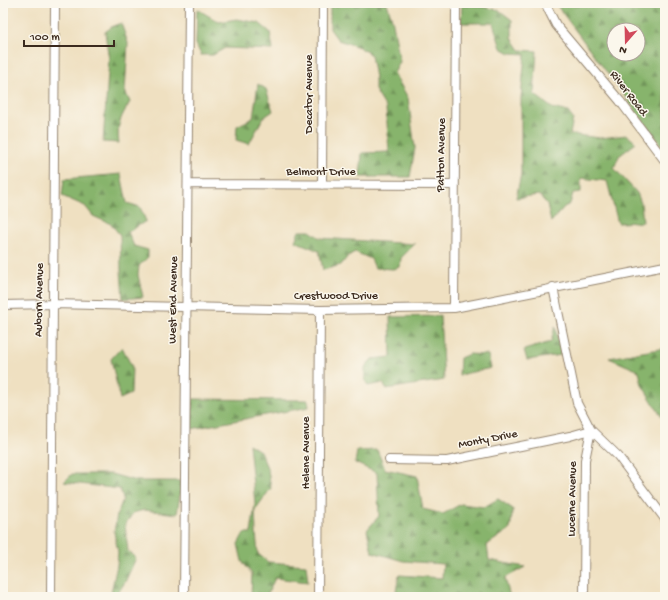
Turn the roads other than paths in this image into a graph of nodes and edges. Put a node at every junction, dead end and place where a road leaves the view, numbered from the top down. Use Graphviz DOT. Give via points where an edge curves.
graph roads {
  1 [pos="55,3"];
  2 [pos="189,3"];
  3 [pos="323,3"];
  4 [pos="456,3"];
  5 [pos="545,3"];
  6 [pos="665,161"];
  7 [pos="188,184"];
  8 [pos="322,185"];
  9 [pos="454,185"];
  10 [pos="665,266"];
  11 [pos="553,288"];
  12 [pos="52,304"];
  13 [pos="3,305"];
  14 [pos="186,307"];
  15 [pos="454,308"];
  16 [pos="320,310"];
  17 [pos="591,430"];
  18 [pos="388,460"];
  19 [pos="665,519"];
  20 [pos="51,597"];
  21 [pos="184,597"];
  22 [pos="318,597"];
  23 [pos="584,597"];
  1 -- 12 [label="street, Auborn Avenue"];
  2 -- 7 [label="street, West End Avenue"];
  3 -- 8 [label="street, Decator Avenue"];
  4 -- 9 [label="street, Patton Avenue"];
  5 -- 6 [label="street, River Road" via="556,25 620,101"];
  7 -- 8 [label="street, Belmont Drive"];
  7 -- 14 [label="street, West End Avenue"];
  8 -- 9 [label="street, Belmont Drive"];
  9 -- 15 [label="street, Patton Avenue"];
  10 -- 11 [label="street, Crestwood Drive"];
  11 -- 15 [label="street, Crestwood Drive"];
  11 -- 17 [label="street" via="578,403"];
  12 -- 13 [label="street, Crestwood Drive"];
  12 -- 14 [label="street, Crestwood Drive"];
  12 -- 20 [label="street, Auborn Avenue"];
  14 -- 16 [label="street, Crestwood Drive"];
  14 -- 21 [label="street, West End Avenue"];
  15 -- 16 [label="street, Crestwood Drive"];
  16 -- 22 [label="street, Helene Avenue"];
  17 -- 18 [label="street, Monty Drive" via="447,461"];
  17 -- 19 [label="street" via="618,456"];
  17 -- 23 [label="street, Lucerne Avenue" via="585,460"];
}
